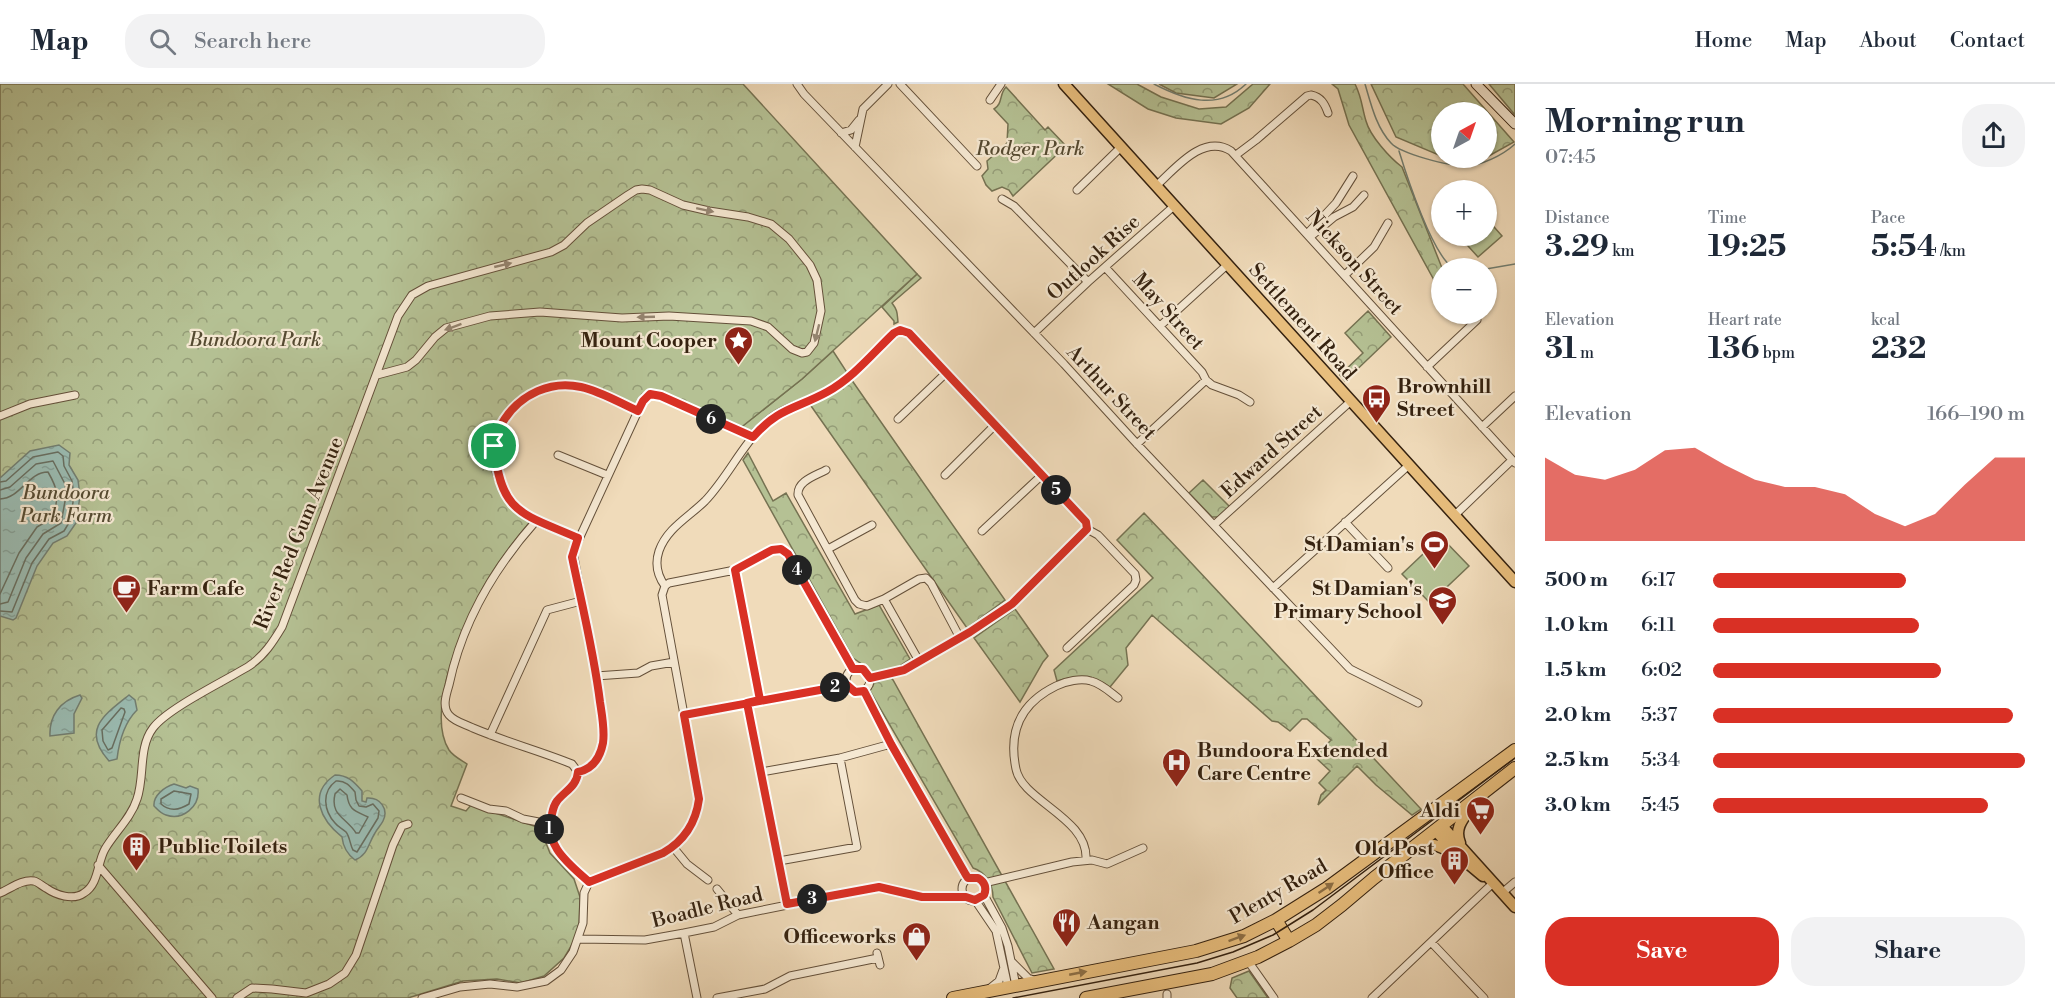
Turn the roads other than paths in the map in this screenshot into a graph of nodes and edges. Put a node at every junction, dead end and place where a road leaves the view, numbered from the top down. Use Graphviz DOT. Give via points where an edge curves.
graph roads {
  1 [pos="797,84"];
  2 [pos="888,84"];
  3 [pos="900,84"];
  4 [pos="1001,84"];
  5 [pos="1064,84"];
  6 [pos="1476,84"];
  7 [pos="990,100"];
  8 [pos="1328,113"];
  9 [pos="861,118"];
  10 [pos="1515,124"];
  11 [pos="841,133"];
  12 [pos="855,147"];
  13 [pos="1121,147"];
  14 [pos="1236,155"];
  15 [pos="977,166"];
  16 [pos="1353,176"];
  17 [pos="1156,186"];
  18 [pos="1077,190"];
  19 [pos="1364,195"];
  20 [pos="1002,199"];
  21 [pos="1174,206"];
  22 [pos="1388,223"];
  23 [pos="1309,236"];
  24 [pos="1227,265"];
  25 [pos="1105,267"];
  26 [pos="1345,275"];
  27 [pos="1088,282"];
  28 [pos="1473,324"];
  29 [pos="1160,326"];
  30 [pos="1034,333"];
  31 [pos="1427,366"];
  32 [pos="945,374"];
  33 [pos="377,375"];
  34 [pos="1206,380"];
  35 [pos="75,395"];
  36 [pos="1515,396"];
  37 [pos="1351,401"];
  38 [pos="1250,402"];
  39 [pos="638,411"];
  40 [pos="0,416"];
  41 [pos="898,419"];
  42 [pos="995,425"];
  43 [pos="1482,427"];
  44 [pos="753,437"];
  45 [pos="1137,444"];
  46 [pos="558,455"];
  47 [pos="1514,462"];
  48 [pos="1409,465"];
  49 [pos="826,470"];
  50 [pos="608,475"];
  51 [pos="945,475"];
  52 [pos="1042,475"];
  53 [pos="1455,515"];
  54 [pos="536,521"];
  55 [pos="1345,522"];
  56 [pos="872,525"];
  57 [pos="1214,525"];
  58 [pos="1087,529"];
  59 [pos="982,531"];
  60 [pos="578,538"];
  61 [pos="828,549"];
  62 [pos="1388,568"];
  63 [pos="735,570"];
  64 [pos="1515,582"];
  65 [pos="664,586"];
  66 [pos="1273,588"];
  67 [pos="884,599"];
  68 [pos="581,601"];
  69 [pos="960,638"];
  70 [pos="1067,648"];
  71 [pos="674,662"];
  72 [pos="919,662"];
  73 [pos="853,669"];
  74 [pos="597,676"];
  75 [pos="870,678"];
  76 [pos="847,685"];
  77 [pos="864,691"];
  78 [pos="1118,698"];
  79 [pos="760,700"];
  80 [pos="747,703"];
  81 [pos="1418,703"];
  82 [pos="684,715"];
  83 [pos="490,735"];
  84 [pos="891,744"];
  85 [pos="1515,750"];
  86 [pos="840,758"];
  87 [pos="1515,768"];
  88 [pos="578,772"];
  89 [pos="762,772"];
  90 [pos="461,798"];
  91 [pos="1477,798"];
  92 [pos="1427,814"];
  93 [pos="408,824"];
  94 [pos="549,824"];
  95 [pos="1439,829"];
  96 [pos="673,847"];
  97 [pos="1416,847"];
  98 [pos="1143,848"];
  99 [pos="1460,851"];
  100 [pos="1086,860"];
  101 [pos="779,861"];
  102 [pos="98,865"];
  103 [pos="968,878"];
  104 [pos="708,880"];
  105 [pos="589,882"];
  106 [pos="1492,882"];
  107 [pos="1515,882"];
  108 [pos="984,883"];
  109 [pos="962,887"];
  110 [pos="717,889"];
  111 [pos="0,893"];
  112 [pos="1502,893"];
  113 [pos="984,895"];
  114 [pos="948,897"];
  115 [pos="966,897"];
  116 [pos="975,900"];
  117 [pos="787,904"];
  118 [pos="1515,907"];
  119 [pos="738,915"];
  120 [pos="1276,920"];
  121 [pos="684,933"];
  122 [pos="578,939"];
  123 [pos="1289,941"];
  124 [pos="1431,942"];
  125 [pos="878,959"];
  126 [pos="1248,961"];
  127 [pos="1007,962"];
  128 [pos="1037,981"];
  129 [pos="984,992"];
  130 [pos="1013,992"];
  131 [pos="212,998"];
  132 [pos="237,998"];
  133 [pos="422,998"];
  134 [pos="697,998"];
  135 [pos="717,998"];
  136 [pos="953,998"];
  137 [pos="1087,998"];
  138 [pos="1274,998"];
  139 [pos="1372,998"];
  140 [pos="1484,998"];
  1 -- 11 [label="street, Arthur Street"];
  2 -- 9 [label="street" via="867,103"];
  3 -- 15 [label="street"];
  4 -- 7 [label="street"];
  5 -- 13 [label="main road, Settlement Road"];
  6 -- 10 [label="street"];
  8 -- 14 [label="street" via="1320,99 1307,96"];
  9 -- 11 [label="street" via="853,128"];
  9 -- 12 [label="street"];
  11 -- 12 [label="street, Arthur Street"];
  12 -- 30 [label="street, Arthur Street"];
  13 -- 17 [label="main road, Settlement Road"];
  13 -- 18 [label="street"];
  14 -- 17 [label="street" via="1221,146 1198,150"];
  14 -- 23 [label="street, Nickson Street"];
  16 -- 23 [label="street"];
  17 -- 21 [label="main road, Settlement Road"];
  19 -- 23 [label="street" via="1353,207"];
  20 -- 27 [label="street" via="1014,206"];
  21 -- 24 [label="main road, Settlement Road"];
  21 -- 25 [label="street, Outlook Rise"];
  22 -- 26 [label="street" via="1374,247"];
  23 -- 26 [label="street, Nickson Street"];
  24 -- 29 [label="street"];
  24 -- 37 [label="main road, Settlement Road"];
  25 -- 27 [label="street, Outlook Rise"];
  25 -- 29 [label="street, May Street"];
  26 -- 31 [label="street, Nickson Street"];
  27 -- 30 [label="street, Outlook Rise"];
  28 -- 31 [label="street"];
  29 -- 34 [label="street, May Street"];
  30 -- 45 [label="street, Arthur Street"];
  31 -- 43 [label="street, Nickson Street"];
  32 -- 41 [label="street"];
  32 -- 42 [label="street"];
  32 -- 44 [label="street" via="909,333 900,330 844,381 778,413"];
  33 -- 33 [label="street, River Red Gum Avenue, one-way" via="398,316 418,291 551,252 636,190 650,190 683,205 771,224 810,265 821,299 814,343 802,353 768,327 751,321 540,312 490,316 456,325 439,333 407,367"];
  33 -- 102 [label="street, River Red Gum Avenue" via="278,634 259,659 154,726 145,746 137,801"];
  34 -- 38 [label="street"];
  34 -- 45 [label="street"];
  35 -- 40 [label="street" via="30,404"];
  36 -- 43 [label="street"];
  37 -- 48 [label="main road, Settlement Road"];
  37 -- 57 [label="street, Edward Street"];
  39 -- 44 [label="street" via="650,394 661,396"];
  39 -- 50 [label="street"];
  39 -- 54 [label="street" via="583,387 563,385 538,390 520,401 503,420 494,446 497,473 505,494"];
  42 -- 51 [label="street"];
  42 -- 52 [label="street"];
  43 -- 47 [label="street, Nickson Street"];
  44 -- 65 [label="street" via="705,501 667,537 657,562"];
  45 -- 57 [label="street, Arthur Street"];
  46 -- 50 [label="street"];
  47 -- 53 [label="street"];
  48 -- 53 [label="main road, Settlement Road"];
  48 -- 55 [label="street"];
  49 -- 61 [label="street" via="802,484 798,493"];
  50 -- 60 [label="street"];
  52 -- 58 [label="street" via="1086,522"];
  52 -- 59 [label="street"];
  53 -- 64 [label="main road, Settlement Road"];
  54 -- 60 [label="street"];
  54 -- 83 [label="street" via="496,572 476,606 450,677 447,713 454,720"];
  55 -- 62 [label="street"];
  55 -- 66 [label="street"];
  56 -- 61 [label="street"];
  57 -- 66 [label="street, Arthur Street"];
  58 -- 69 [label="street" via="1012,604"];
  58 -- 70 [label="street" via="1098,535 1135,574 1136,580"];
  60 -- 68 [label="street" via="572,557"];
  61 -- 67 [label="street" via="859,603 867,606"];
  63 -- 65 [label="street"];
  63 -- 73 [label="street" via="772,550 781,549 788,554"];
  63 -- 79 [label="street"];
  65 -- 71 [label="street" via="662,595"];
  66 -- 81 [label="street, Arthur Street" via="1350,669"];
  67 -- 69 [label="street" via="926,578"];
  67 -- 72 [label="street"];
  68 -- 74 [label="street"];
  68 -- 83 [label="street" via="547,610"];
  69 -- 72 [label="street"];
  71 -- 74 [label="street" via="638,673"];
  71 -- 82 [label="street"];
  72 -- 75 [label="street"];
  73 -- 75 [label="street" via="863,669"];
  73 -- 76 [label="street" via="847,674"];
  74 -- 88 [label="street" via="603,744 594,764"];
  75 -- 77 [label="street"];
  76 -- 77 [label="street" via="855,692"];
  76 -- 79 [label="street"];
  77 -- 84 [label="street"];
  78 -- 100 [label="street" via="1090,680 1064,682 1035,698 1019,720 1014,753 1016,772 1024,786 1063,817 1086,847"];
  79 -- 80 [label="street"];
  80 -- 82 [label="street"];
  80 -- 89 [label="street"];
  82 -- 96 [label="street" via="699,799 690,827"];
  83 -- 88 [label="street" via="572,764"];
  84 -- 86 [label="street"];
  84 -- 103 [label="street"];
  85 -- 92 [label="highway, Plenty Road"];
  86 -- 89 [label="street"];
  86 -- 101 [label="street" via="857,847"];
  87 -- 91 [label="highway"];
  88 -- 94 [label="street" via="576,783 555,804"];
  89 -- 101 [label="street"];
  90 -- 94 [label="street"];
  91 -- 95 [label="highway"];
  91 -- 99 [label="main road" via="1458,828"];
  92 -- 95 [label="highway"];
  120 -- 92 [label="highway, Plenty Road, one-way" via="1327,888"];
  93 -- 132 [label="street" via="402,826 393,845 356,955 345,973 306,993 252,988"];
  94 -- 105 [label="street" via="557,851"];
  95 -- 97 [label="highway"];
  95 -- 99 [label="main road"];
  96 -- 104 [label="street"];
  96 -- 105 [label="street"];
  97 -- 99 [label="main road" via="1427,843"];
  97 -- 123 [label="highway" via="1316,925"];
  98 -- 100 [label="street" via="1107,864"];
  99 -- 106 [label="main road"];
  100 -- 108 [label="street"];
  101 -- 117 [label="street"];
  102 -- 111 [label="street, River Red Gum Avenue" via="96,878 87,892 78,897 49,891 35,881 22,882"];
  102 -- 131 [label="street"];
  103 -- 108 [label="street"];
  103 -- 109 [label="street"];
  105 -- 122 [label="street"];
  106 -- 112 [label="main road"];
  106 -- 124 [label="street"];
  107 -- 112 [label="street"];
  108 -- 113 [label="street"];
  109 -- 114 [label="street"];
  109 -- 115 [label="street"];
  110 -- 119 [label="street"];
  112 -- 118 [label="main road"];
  113 -- 116 [label="street"];
  113 -- 127 [label="street" via="1002,928"];
  114 -- 115 [label="street, Boadle Road"];
  114 -- 117 [label="street, Boadle Road" via="922,897 879,887"];
  115 -- 116 [label="street"];
  116 -- 127 [label="street" via="996,931"];
  117 -- 119 [label="street, Boadle Road"];
  119 -- 121 [label="street, Boadle Road" via="714,927"];
  120 -- 123 [label="highway"];
  128 -- 120 [label="highway, Plenty Road, one-way" via="1215,946"];
  121 -- 122 [label="street, Boadle Road" via="645,940"];
  121 -- 134 [label="street"];
  122 -- 133 [label="street" via="561,969 546,981 517,987 460,987"];
  123 -- 126 [label="highway"];
  124 -- 139 [label="street"];
  124 -- 140 [label="street"];
  125 -- 135 [label="street" via="790,976 765,989"];
  126 -- 137 [label="highway" via="1212,974"];
  126 -- 138 [label="street"];
  127 -- 128 [label="street"];
  127 -- 129 [label="street" via="999,981"];
  127 -- 130 [label="street"];
  128 -- 130 [label="highway, Plenty Road"];
  129 -- 130 [label="highway, Plenty Road"];
  129 -- 136 [label="highway, Plenty Road"];
}
